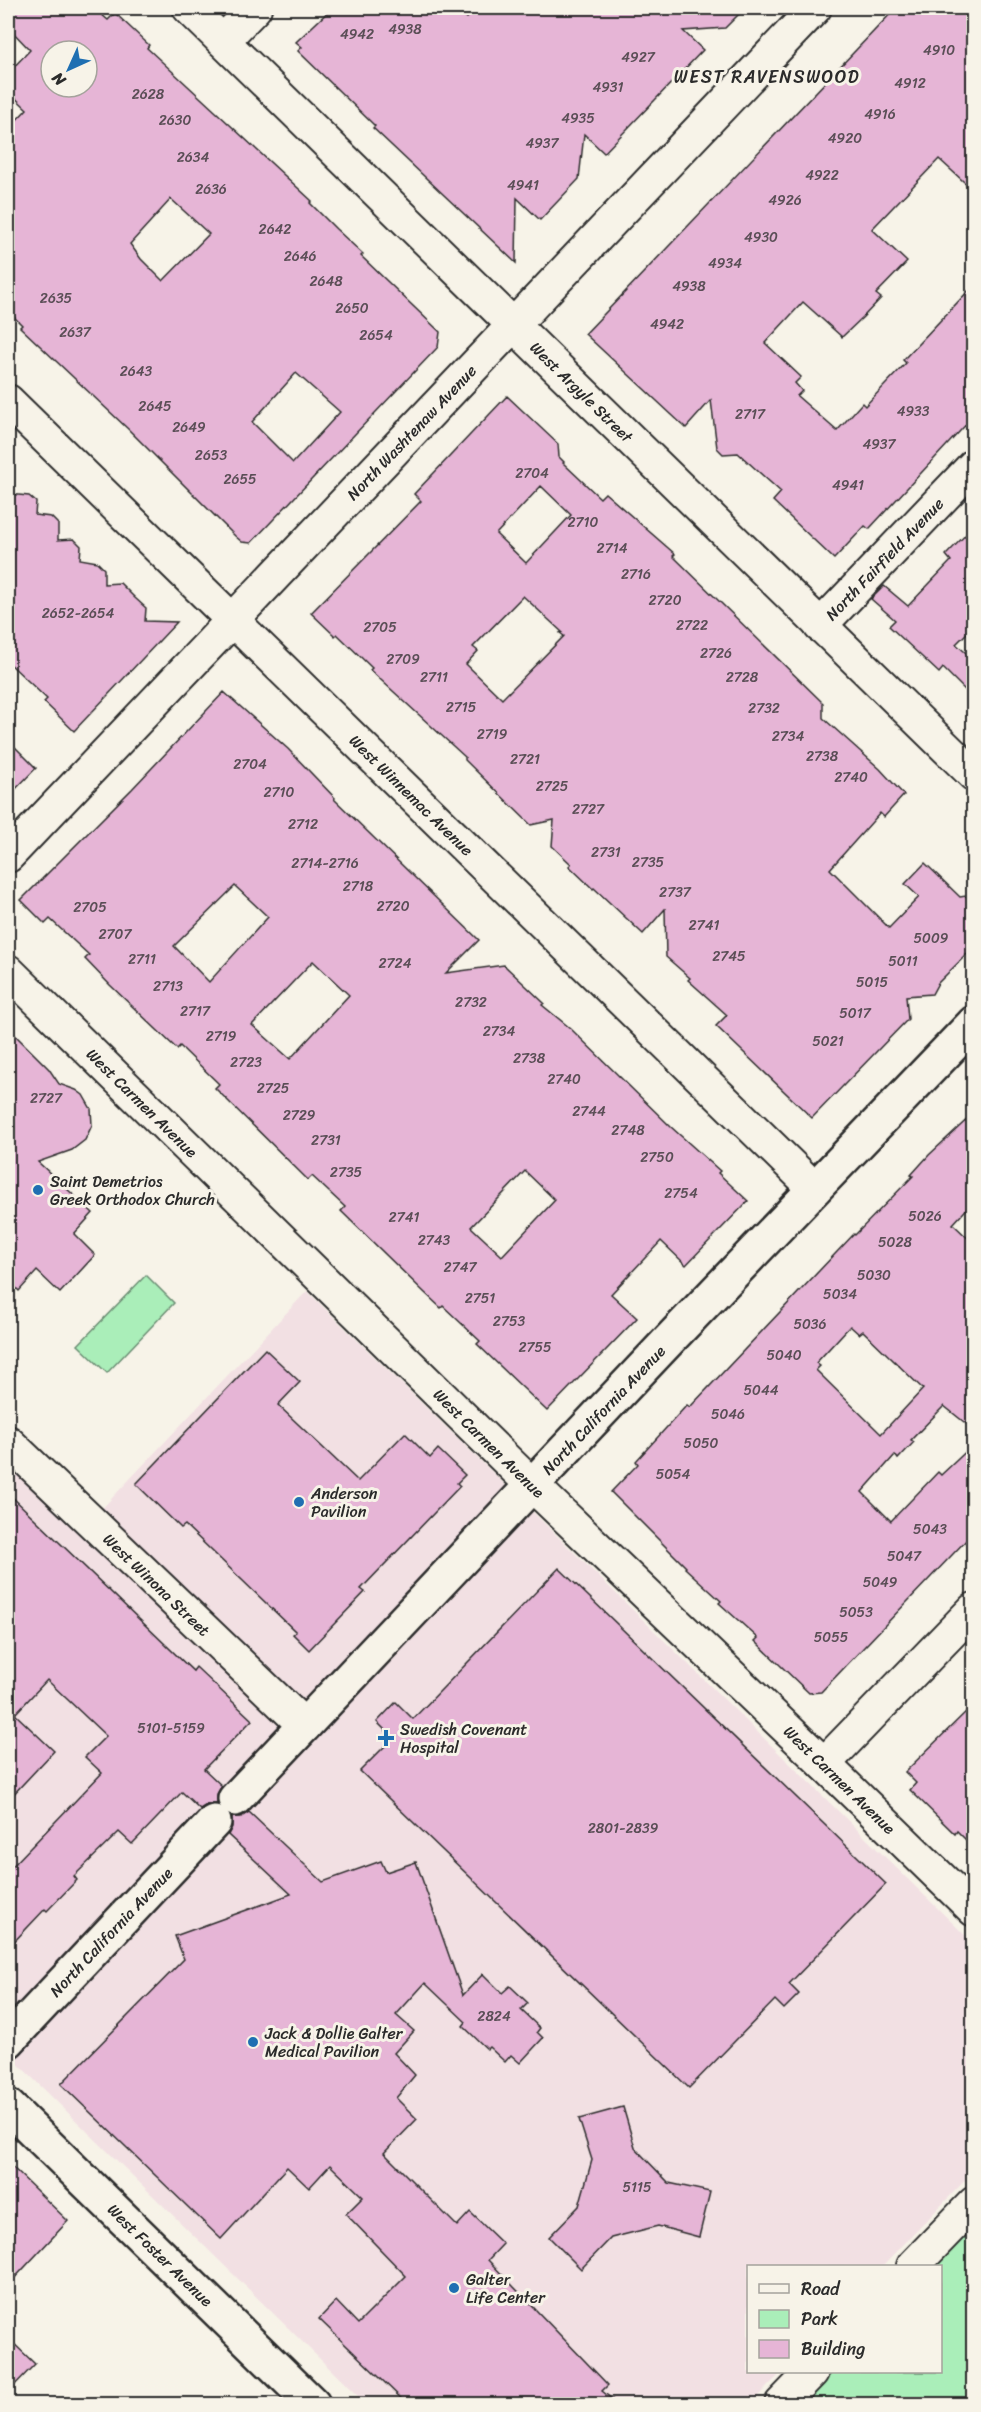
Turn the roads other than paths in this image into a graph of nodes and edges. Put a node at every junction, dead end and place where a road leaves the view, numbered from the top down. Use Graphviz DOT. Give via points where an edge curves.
graph roads {
  1 [pos="189,8"];
  2 [pos="255,8"];
  3 [pos="815,8"];
  4 [pos="223,41"];
  5 [pos="513,325"];
  6 [pos="8,401"];
  7 [pos="974,465"];
  8 [pos="232,621"];
  9 [pos="820,626"];
  10 [pos="974,776"];
  11 [pos="8,856"];
  12 [pos="8,971"];
  13 [pos="974,1023"];
  14 [pos="815,1189"];
  15 [pos="8,1442"];
  16 [pos="532,1485"];
  17 [pos="974,1609"];
  18 [pos="305,1726"];
  19 [pos="824,1764"];
  20 [pos="974,1910"];
  21 [pos="8,2041"];
  22 [pos="8,2106"];
  23 [pos="974,2203"];
  24 [pos="914,2265"];
  25 [pos="811,2373"];
  26 [pos="313,2404"];
  27 [pos="781,2404"];
  1 -- 4 [label="street, West Argyle Street"];
  2 -- 4 [label="street"];
  3 -- 5 [label="street, North Washtenaw Avenue"];
  4 -- 5 [label="street, West Argyle Street"];
  5 -- 8 [label="street, North Washtenaw Avenue"];
  5 -- 9 [label="street, West Argyle Street"];
  6 -- 8 [label="street, West Winnemac Avenue"];
  7 -- 9 [label="street, North Fairfield Avenue"];
  8 -- 11 [label="street, North Washtenaw Avenue"];
  8 -- 14 [label="street, West Winnemac Avenue"];
  9 -- 10 [label="street, West Argyle Street"];
  12 -- 16 [label="street, West Carmen Avenue"];
  13 -- 14 [label="main road, North California Avenue"];
  14 -- 16 [label="main road, North California Avenue"];
  15 -- 18 [label="street, West Winona Street"];
  16 -- 18 [label="main road, North California Avenue"];
  16 -- 19 [label="street, West Carmen Avenue"];
  17 -- 19 [label="street"];
  18 -- 21 [label="main road, North California Avenue"];
  19 -- 20 [label="street, West Carmen Avenue"];
  22 -- 26 [label="main road, West Foster Avenue"];
  23 -- 24 [label="street"];
  25 -- 27 [label="street"];
}
